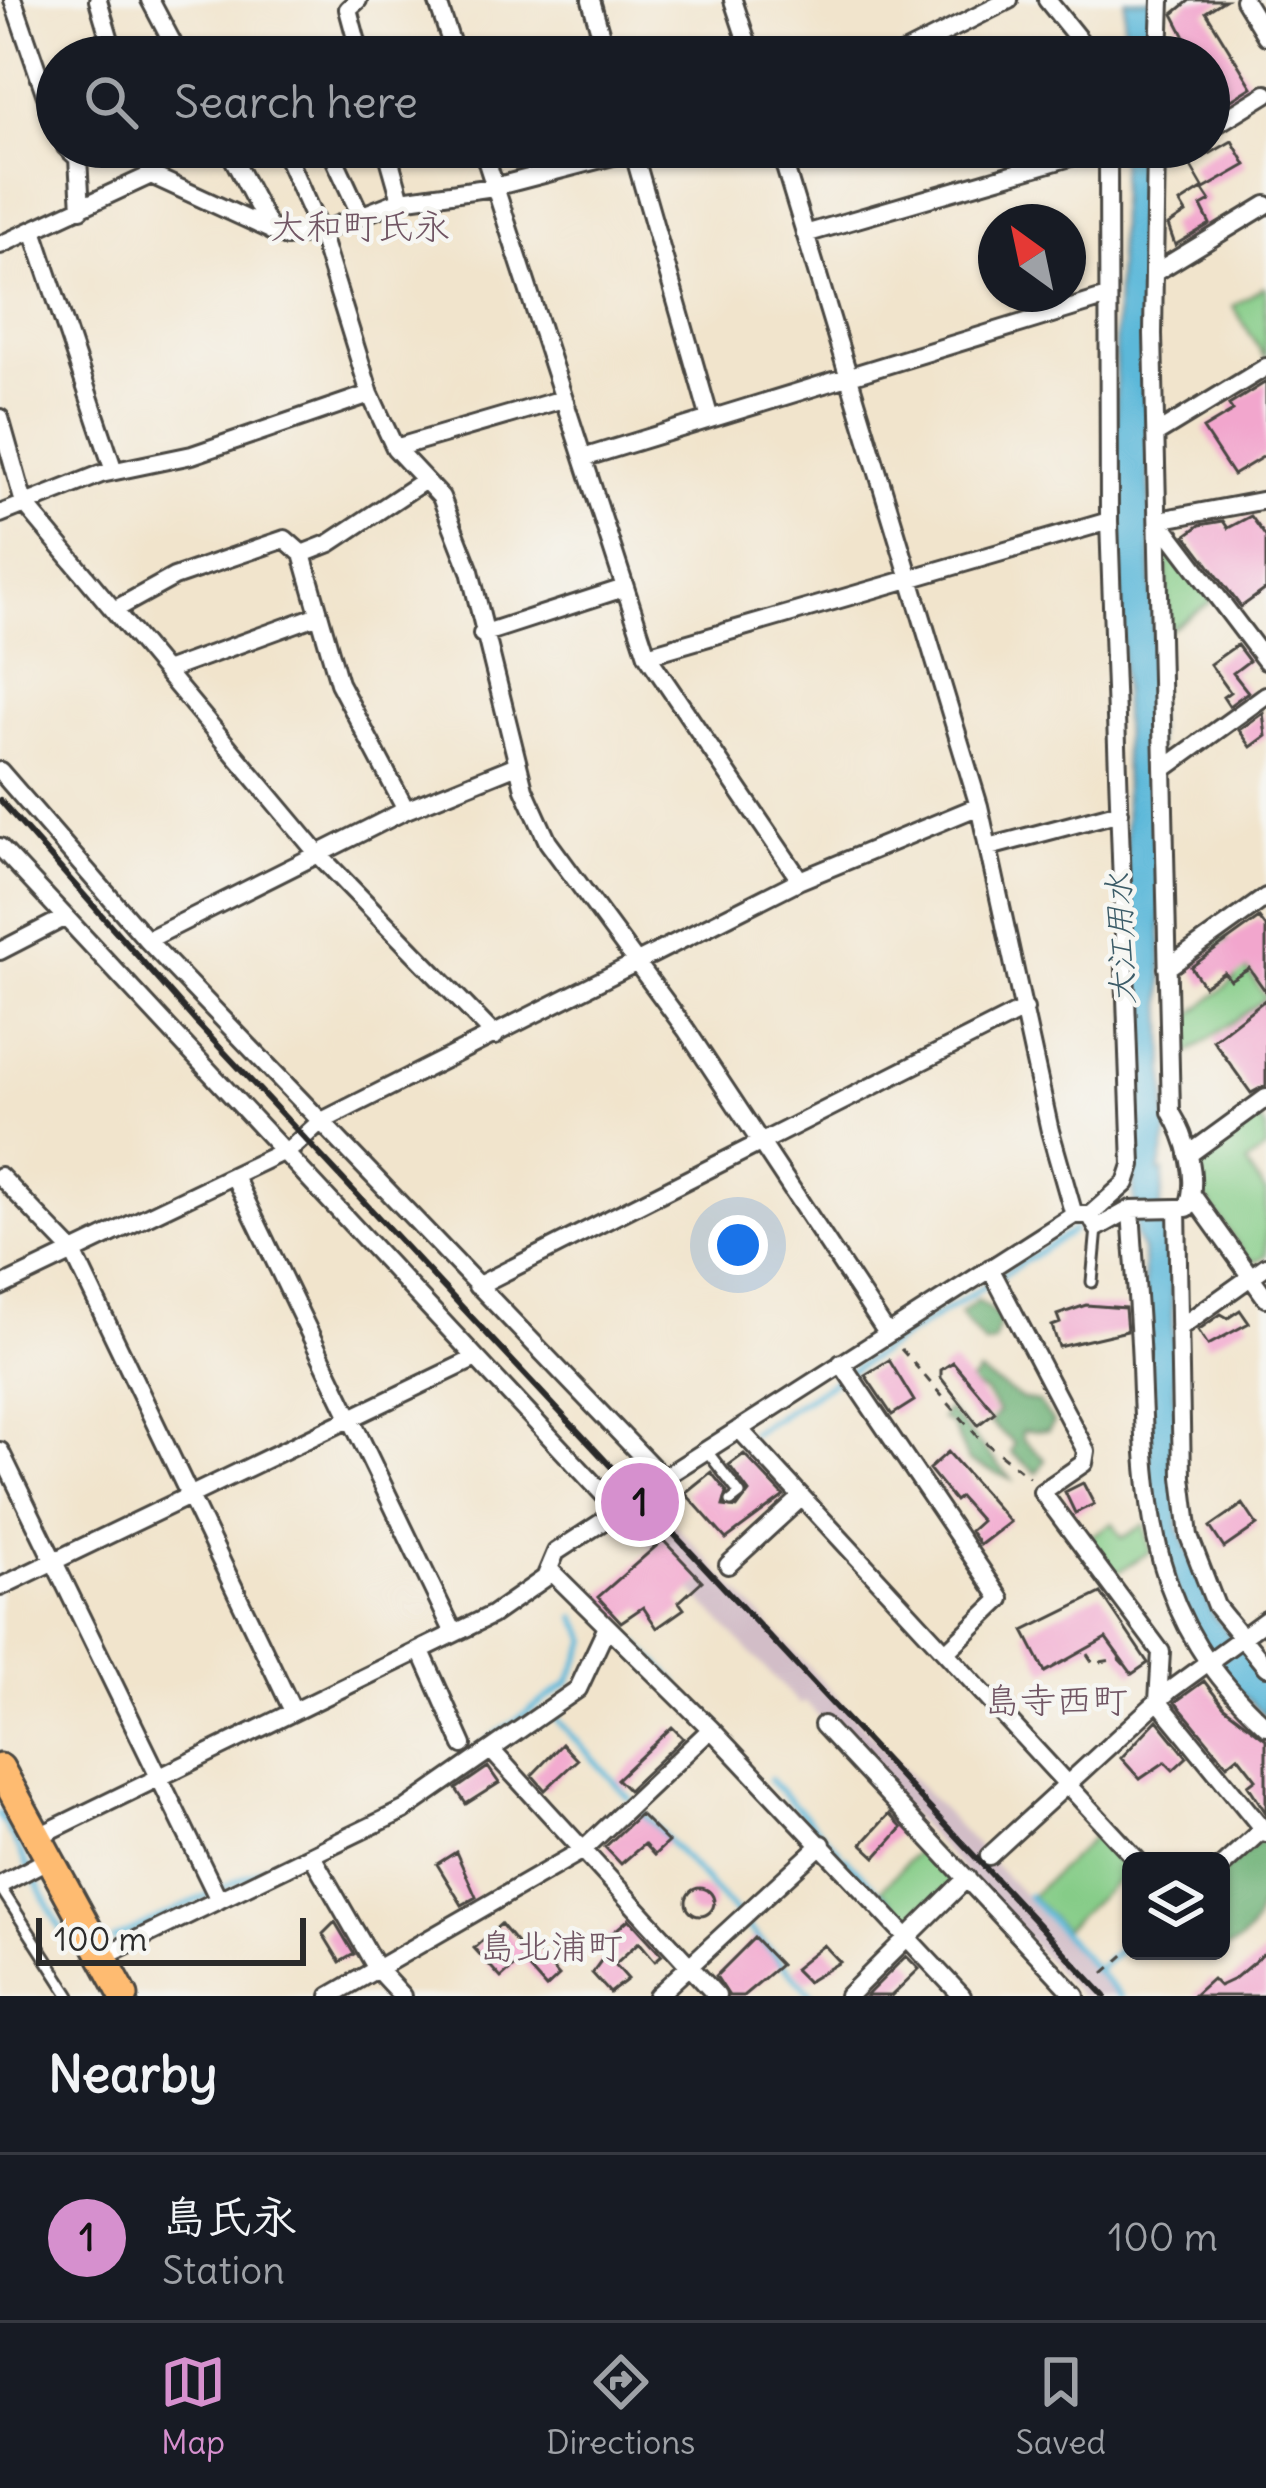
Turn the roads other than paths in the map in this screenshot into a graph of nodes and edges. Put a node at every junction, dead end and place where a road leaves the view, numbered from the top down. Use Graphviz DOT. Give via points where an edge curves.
graph roads {
  1 [pos="13,0"];
  2 [pos="98,0"];
  3 [pos="150,0"];
  4 [pos="358,0"];
  5 [pos="437,0"];
  6 [pos="591,0"];
  7 [pos="733,0"];
  8 [pos="1009,0"];
  9 [pos="1047,0"];
  10 [pos="1161,0"];
  11 [pos="1244,0"];
  12 [pos="109,36"];
  13 [pos="169,36"];
  14 [pos="355,36"];
  15 [pos="449,36"];
  16 [pos="601,36"];
  17 [pos="745,36"];
  18 [pos="938,36"];
  19 [pos="1076,36"];
  20 [pos="1160,36"];
  21 [pos="1266,36"];
  22 [pos="36,67"];
  23 [pos="1266,94"];
  24 [pos="1230,116"];
  25 [pos="79,168"];
  26 [pos="150,168"];
  27 [pos="238,168"];
  28 [pos="292,168"];
  29 [pos="339,168"];
  30 [pos="392,168"];
  31 [pos="488,168"];
  32 [pos="564,168"];
  33 [pos="643,168"];
  34 [pos="785,168"];
  35 [pos="1033,168"];
  36 [pos="1106,168"];
  37 [pos="1156,168"];
  38 [pos="151,175"];
  39 [pos="494,187"];
  40 [pos="400,200"];
  41 [pos="1266,205"];
  42 [pos="81,209"];
  43 [pos="361,216"];
  44 [pos="33,230"];
  45 [pos="271,231"];
  46 [pos="320,232"];
  47 [pos="805,234"];
  48 [pos="0,245"];
  49 [pos="1154,273"];
  50 [pos="1104,298"];
  51 [pos="1266,367"];
  52 [pos="848,379"];
  53 [pos="370,394"];
  54 [pos="563,399"];
  55 [pos="0,418"];
  56 [pos="710,419"];
  57 [pos="1156,434"];
  58 [pos="395,448"];
  59 [pos="583,458"];
  60 [pos="113,471"];
  61 [pos="425,481"];
  62 [pos="1266,500"];
  63 [pos="24,503"];
  64 [pos="0,514"];
  65 [pos="1109,520"];
  66 [pos="1159,520"];
  67 [pos="302,554"];
  68 [pos="910,580"];
  69 [pos="624,588"];
  70 [pos="114,610"];
  71 [pos="320,614"];
  72 [pos="482,634"];
  73 [pos="647,655"];
  74 [pos="1266,661"];
  75 [pos="165,671"];
  76 [pos="1266,695"];
  77 [pos="517,765"];
  78 [pos="1165,768"];
  79 [pos="0,771"];
  80 [pos="980,806"];
  81 [pos="406,810"];
  82 [pos="1120,812"];
  83 [pos="0,847"];
  84 [pos="989,847"];
  85 [pos="319,855"];
  86 [pos="800,880"];
  87 [pos="1266,897"];
  88 [pos="64,918"];
  89 [pos="147,940"];
  90 [pos="0,952"];
  91 [pos="636,963"];
  92 [pos="1167,968"];
  93 [pos="1025,1009"];
  94 [pos="495,1036"];
  95 [pos="1266,1098"];
  96 [pos="320,1122"];
  97 [pos="759,1139"];
  98 [pos="285,1152"];
  99 [pos="1188,1155"];
  100 [pos="0,1176"];
  101 [pos="234,1176"];
  102 [pos="1193,1196"];
  103 [pos="1172,1208"];
  104 [pos="1131,1209"];
  105 [pos="1087,1219"];
  106 [pos="73,1252"];
  107 [pos="1258,1271"];
  108 [pos="994,1276"];
  109 [pos="1092,1282"];
  110 [pos="477,1286"];
  111 [pos="0,1287"];
  112 [pos="1266,1298"];
  113 [pos="1179,1328"];
  114 [pos="894,1340"];
  115 [pos="476,1358"];
  116 [pos="846,1370"];
  117 [pos="351,1420"];
  118 [pos="739,1429"];
  119 [pos="706,1450"];
  120 [pos="0,1451"];
  121 [pos="193,1497"];
  122 [pos="802,1497"];
  123 [pos="731,1501"];
  124 [pos="54,1562"];
  125 [pos="728,1564"];
  126 [pos="549,1569"];
  127 [pos="0,1587"];
  128 [pos="1266,1620"];
  129 [pos="607,1627"];
  130 [pos="454,1633"];
  131 [pos="1237,1640"];
  132 [pos="421,1651"];
  133 [pos="946,1652"];
  134 [pos="1208,1662"];
  135 [pos="1266,1667"];
  136 [pos="1158,1701"];
  137 [pos="293,1711"];
  138 [pos="823,1725"];
  139 [pos="1266,1726"];
  140 [pos="711,1730"];
  141 [pos="464,1745"];
  142 [pos="492,1751"];
  143 [pos="0,1768"];
  144 [pos="157,1777"];
  145 [pos="1067,1784"];
  146 [pos="1264,1831"];
  147 [pos="822,1844"];
  148 [pos="583,1850"];
  149 [pos="1130,1852"];
  150 [pos="312,1856"];
  151 [pos="988,1856"];
  152 [pos="36,1859"];
  153 [pos="1230,1859"];
  154 [pos="967,1878"];
  155 [pos="0,1886"];
  156 [pos="216,1894"];
  157 [pos="908,1937"];
  158 [pos="101,1957"];
  159 [pos="689,1966"];
  160 [pos="377,1969"];
  161 [pos="70,1996"];
  162 [pos="124,1996"];
  163 [pos="330,1996"];
  164 [pos="402,1996"];
  165 [pos="657,1996"];
  166 [pos="717,1996"];
  167 [pos="848,1996"];
  168 [pos="962,1996"];
  169 [pos="1076,1996"];
  1 -- 22 [label="street"];
  2 -- 12 [label="street"];
  3 -- 13 [label="street"];
  4 -- 14 [label="street" via="348,9"];
  5 -- 15 [label="street"];
  6 -- 16 [label="street"];
  7 -- 17 [label="street"];
  8 -- 18 [label="street"];
  9 -- 19 [label="street"];
  10 -- 20 [label="street"];
  11 -- 21 [label="street"];
  23 -- 24 [label="street"];
  25 -- 42 [label="street"];
  26 -- 38 [label="street"];
  27 -- 45 [label="street"];
  28 -- 46 [label="street"];
  29 -- 43 [label="street"];
  30 -- 40 [label="street"];
  31 -- 39 [label="street"];
  32 -- 39 [label="street"];
  33 -- 56 [label="street"];
  34 -- 47 [label="street"];
  35 -- 47 [label="street"];
  36 -- 50 [label="street"];
  37 -- 49 [label="street"];
  38 -- 42 [label="street"];
  38 -- 45 [label="street"];
  39 -- 40 [label="street"];
  39 -- 54 [label="street"];
  40 -- 43 [label="street"];
  41 -- 49 [label="street"];
  42 -- 44 [label="street"];
  43 -- 46 [label="street"];
  44 -- 48 [label="street"];
  44 -- 60 [label="street"];
  45 -- 46 [label="street"];
  46 -- 53 [label="street"];
  47 -- 52 [label="street"];
  49 -- 57 [label="street"];
  50 -- 52 [label="street"];
  50 -- 65 [label="street"];
  51 -- 57 [label="street"];
  52 -- 56 [label="street"];
  52 -- 68 [label="street"];
  53 -- 58 [label="street"];
  53 -- 60 [label="street" via="192,455"];
  54 -- 58 [label="street"];
  54 -- 59 [label="street"];
  55 -- 63 [label="street"];
  56 -- 59 [label="street"];
  57 -- 66 [label="street"];
  58 -- 61 [label="street"];
  59 -- 69 [label="street"];
  60 -- 63 [label="street"];
  61 -- 67 [label="street"];
  61 -- 72 [label="street" via="441,497 470,571"];
  62 -- 66 [label="street"];
  63 -- 64 [label="street"];
  63 -- 70 [label="street"];
  65 -- 68 [label="street"];
  65 -- 82 [label="street"];
  66 -- 74 [label="street"];
  66 -- 78 [label="street"];
  67 -- 70 [label="street" via="284,539 174,577"];
  67 -- 71 [label="street"];
  68 -- 73 [label="street"];
  68 -- 80 [label="street"];
  69 -- 72 [label="street"];
  69 -- 73 [label="street"];
  70 -- 75 [label="street"];
  71 -- 75 [label="street"];
  71 -- 81 [label="street" via="339,683"];
  72 -- 77 [label="street"];
  73 -- 86 [label="street"];
  75 -- 85 [label="street"];
  76 -- 78 [label="street"];
  77 -- 81 [label="street"];
  77 -- 91 [label="street" via="548,842"];
  78 -- 92 [label="street"];
  79 -- 89 [label="street"];
  80 -- 84 [label="street"];
  80 -- 86 [label="street"];
  81 -- 85 [label="street"];
  82 -- 84 [label="street"];
  82 -- 105 [label="street" via="1132,1165 1126,1183"];
  83 -- 88 [label="street"];
  84 -- 93 [label="street"];
  85 -- 89 [label="street"];
  85 -- 94 [label="street"];
  86 -- 91 [label="street"];
  87 -- 92 [label="street"];
  88 -- 90 [label="street"];
  88 -- 98 [label="street"];
  89 -- 96 [label="street"];
  91 -- 94 [label="street"];
  91 -- 97 [label="street"];
  92 -- 99 [label="street" via="1172,1112"];
  93 -- 97 [label="street"];
  93 -- 105 [label="street" via="1050,1131"];
  94 -- 96 [label="street"];
  95 -- 99 [label="street"];
  96 -- 98 [label="street"];
  96 -- 110 [label="street"];
  97 -- 110 [label="street"];
  97 -- 114 [label="street"];
  98 -- 101 [label="street"];
  98 -- 115 [label="street"];
  99 -- 102 [label="street"];
  100 -- 106 [label="street"];
  101 -- 106 [label="street"];
  101 -- 117 [label="street"];
  102 -- 103 [label="street" via="1187,1208"];
  102 -- 107 [label="street"];
  103 -- 104 [label="street"];
  103 -- 113 [label="street"];
  104 -- 105 [label="street"];
  104 -- 134 [label="street" via="1150,1527 1174,1603"];
  105 -- 108 [label="street"];
  105 -- 109 [label="lane"];
  106 -- 111 [label="street"];
  106 -- 121 [label="street"];
  107 -- 112 [label="street"];
  107 -- 113 [label="street"];
  108 -- 114 [label="street"];
  108 -- 136 [label="street" via="1086,1451 1084,1463 1042,1492 1161,1652"];
  110 -- 119 [label="street" via="663,1478"];
  113 -- 131 [label="street" via="1189,1536"];
  114 -- 116 [label="street"];
  115 -- 117 [label="street"];
  115 -- 126 [label="street" via="619,1511 556,1552"];
  116 -- 118 [label="street"];
  116 -- 133 [label="street" via="1001,1598"];
  117 -- 121 [label="street"];
  117 -- 130 [label="street"];
  118 -- 119 [label="street"];
  118 -- 122 [label="street"];
  119 -- 123 [label="lane" via="740,1493"];
  120 -- 124 [label="street"];
  121 -- 124 [label="street"];
  121 -- 137 [label="street"];
  122 -- 125 [label="street"];
  122 -- 133 [label="street"];
  124 -- 127 [label="street"];
  124 -- 144 [label="street"];
  126 -- 129 [label="street"];
  126 -- 130 [label="street" via="492,1615"];
  128 -- 131 [label="street"];
  129 -- 140 [label="street"];
  129 -- 142 [label="street" via="578,1689"];
  130 -- 132 [label="street"];
  131 -- 134 [label="street"];
  131 -- 135 [label="street"];
  132 -- 137 [label="street"];
  132 -- 141 [label="street"];
  133 -- 145 [label="street"];
  134 -- 136 [label="street"];
  134 -- 139 [label="street"];
  136 -- 145 [label="street"];
  136 -- 146 [label="street"];
  137 -- 144 [label="street"];
  138 -- 154 [label="street"];
  140 -- 147 [label="street"];
  140 -- 148 [label="street"];
  142 -- 148 [label="street"];
  142 -- 150 [label="street" via="404,1810"];
  143 -- 152 [label="main road"];
  144 -- 152 [label="street"];
  144 -- 156 [label="street"];
  145 -- 149 [label="street"];
  145 -- 151 [label="street"];
  146 -- 153 [label="street"];
  147 -- 157 [label="street"];
  147 -- 159 [label="street"];
  148 -- 159 [label="street"];
  148 -- 160 [label="street"];
  150 -- 156 [label="street"];
  150 -- 160 [label="street"];
  152 -- 155 [label="street"];
  152 -- 158 [label="main road"];
  154 -- 157 [label="street"];
  154 -- 169 [label="street"];
  155 -- 161 [label="lane"];
  156 -- 158 [label="street"];
  157 -- 167 [label="street"];
  157 -- 168 [label="street"];
  158 -- 162 [label="main road"];
  159 -- 165 [label="street"];
  159 -- 166 [label="street"];
  160 -- 163 [label="street"];
  160 -- 164 [label="street"];
}
